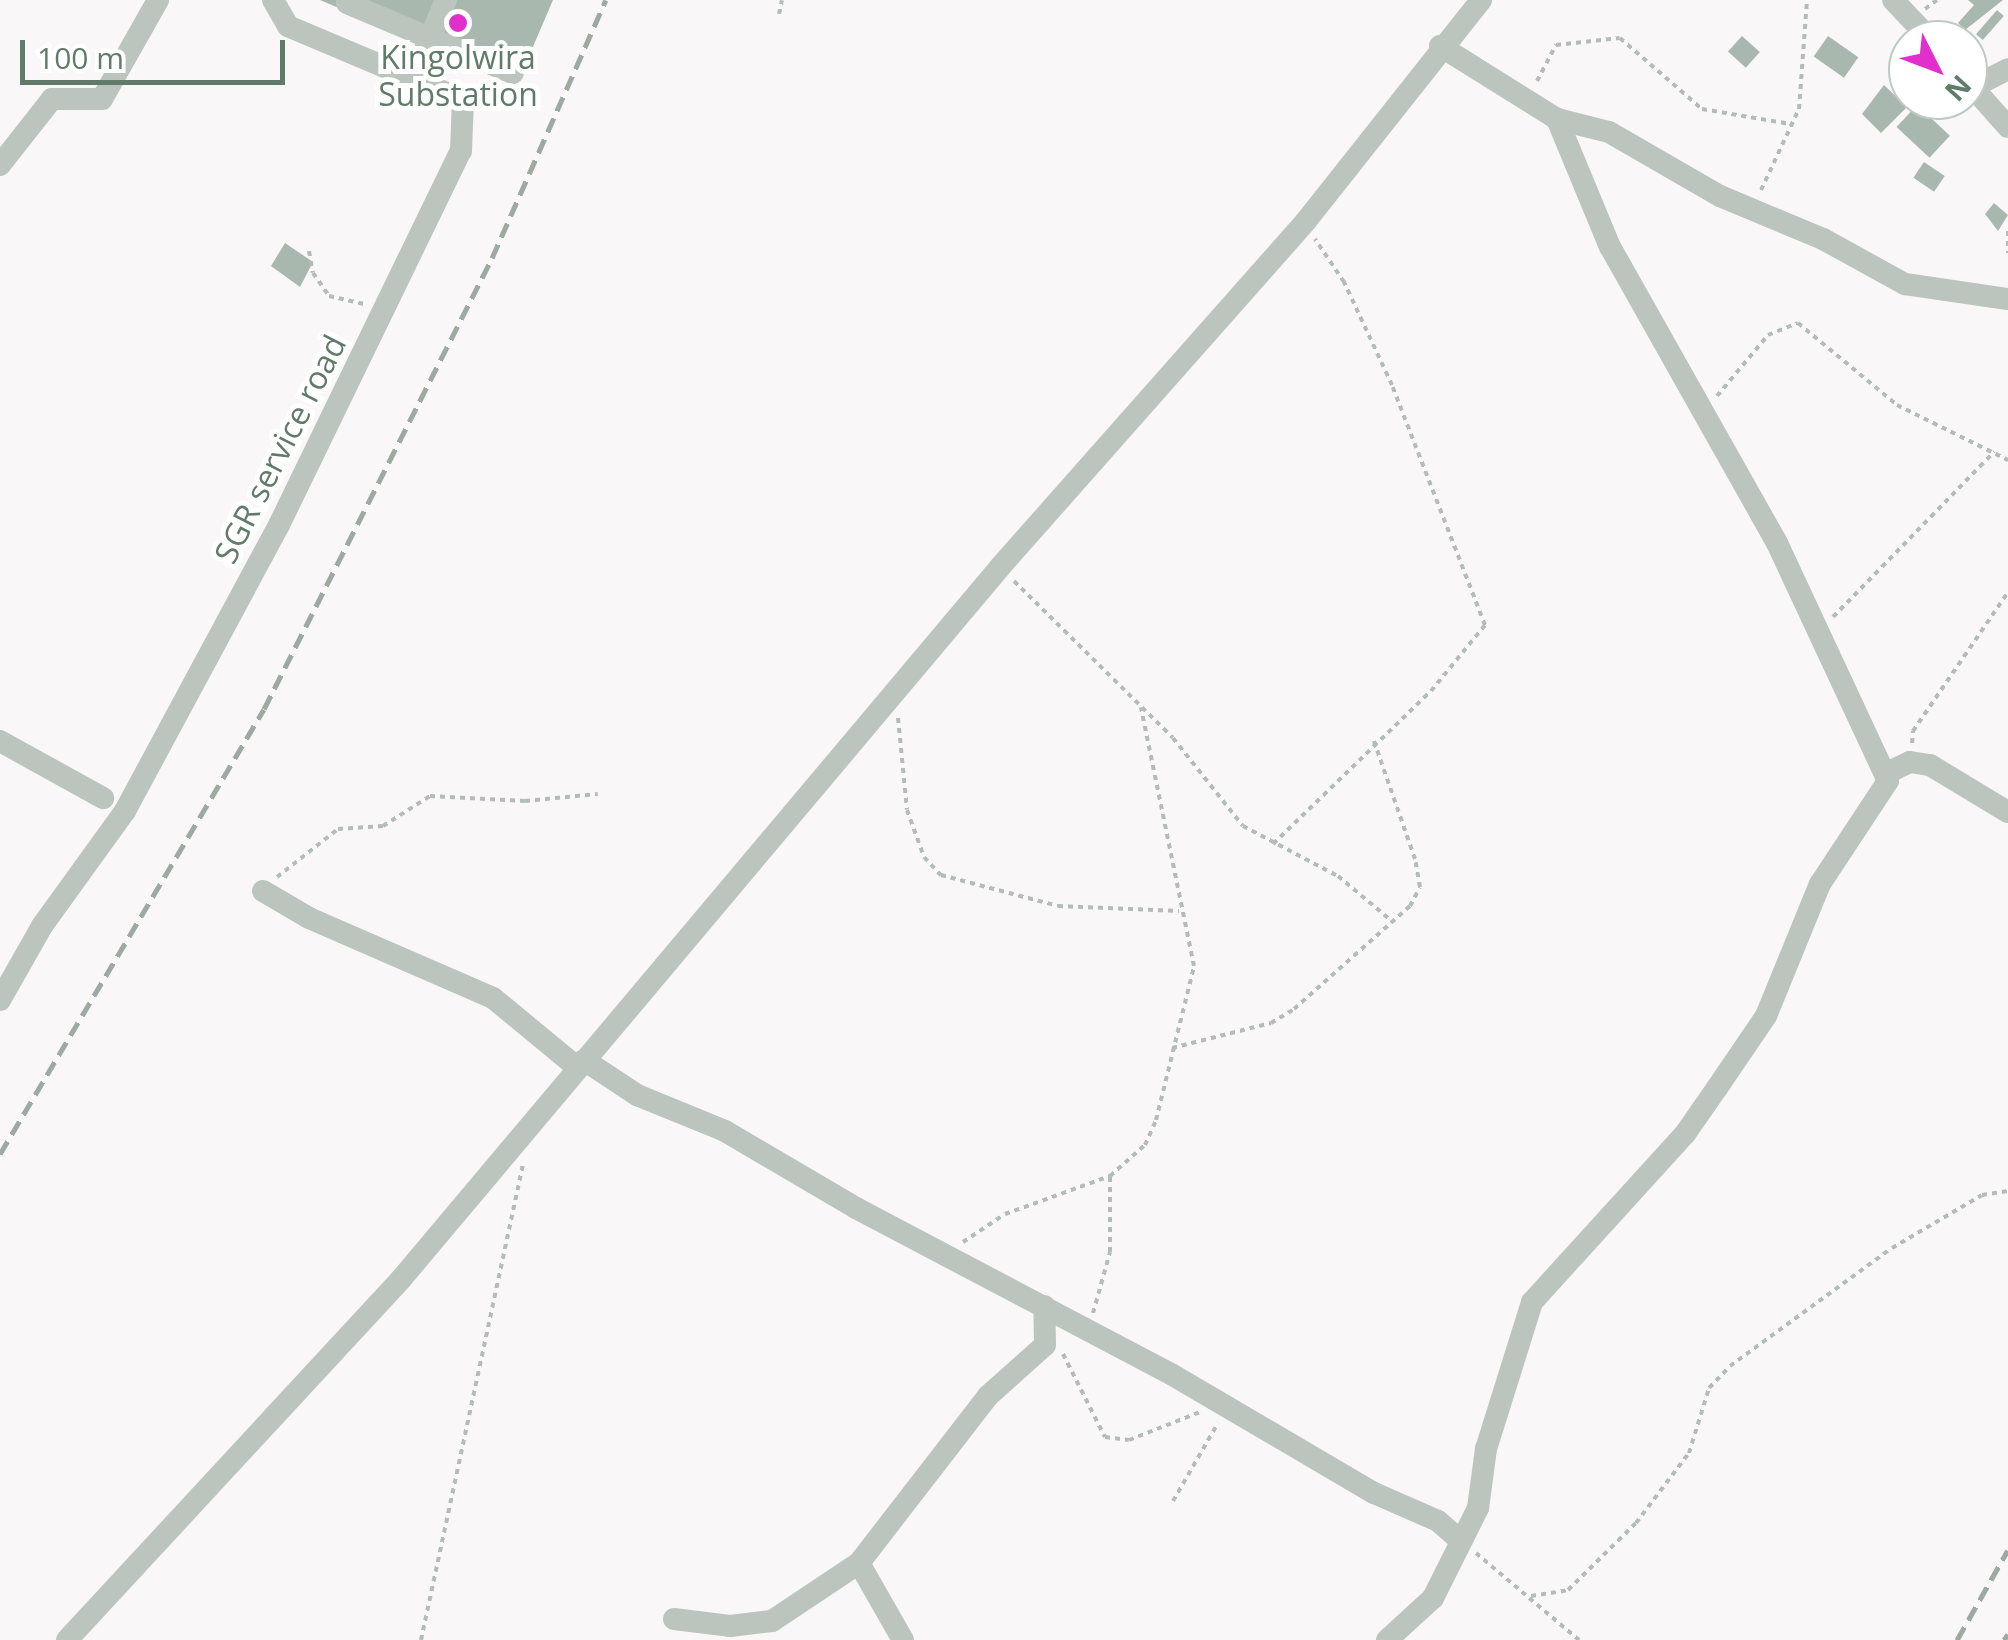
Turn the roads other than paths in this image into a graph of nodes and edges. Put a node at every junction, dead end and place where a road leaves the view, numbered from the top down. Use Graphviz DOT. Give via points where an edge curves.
graph roads {
  1 [pos="158,0"];
  2 [pos="274,0"];
  3 [pos="446,0"];
  4 [pos="1481,0"];
  5 [pos="1893,0"];
  6 [pos="347,3"];
  7 [pos="1912,20"];
  8 [pos="430,38"];
  9 [pos="1440,46"];
  10 [pos="513,73"];
  11 [pos="412,78"];
  12 [pos="1988,104"];
  13 [pos="1556,119"];
  14 [pos="2008,127"];
  15 [pos="0,166"];
  16 [pos="2008,299"];
  17 [pos="0,742"];
  18 [pos="1887,772"];
  19 [pos="102,798"];
  20 [pos="2008,812"];
  21 [pos="263,891"];
  22 [pos="0,1000"];
  23 [pos="581,1064"];
  24 [pos="1044,1306"];
  25 [pos="1462,1541"];
  26 [pos="860,1563"];
  27 [pos="674,1619"];
  28 [pos="67,1640"];
  29 [pos="903,1640"];
  30 [pos="1388,1640"];
  1 -- 15 [label="street" via="102,100 52,99"];
  2 -- 11 [label="street, SGR service road" via="288,26"];
  3 -- 8 [label="street"];
  4 -- 9 [label="street"];
  5 -- 7 [label="street"];
  6 -- 8 [label="street"];
  8 -- 10 [label="street"];
  8 -- 11 [label="street"];
  9 -- 13 [label="street"];
  9 -- 23 [label="street" via="1304,224 1000,567"];
  11 -- 22 [label="street, SGR service road" via="464,100 461,151 390,304 124,812 42,926"];
  12 -- 14 [label="street"];
  13 -- 16 [label="street" via="1609,132 1905,284"];
  13 -- 18 [label="street" via="1610,248 1777,543"];
  17 -- 19 [label="street"];
  18 -- 20 [label="street" via="1910,762 1930,765"];
  18 -- 25 [label="street" via="1820,884 1790,966 1749,1041 1685,1134 1527,1311 1486,1449 1479,1502"];
  21 -- 23 [label="street" via="492,998"];
  23 -- 24 [label="street" via="726,1131"];
  23 -- 28 [label="street" via="402,1278"];
  24 -- 25 [label="street" via="1374,1493 1438,1521"];
  24 -- 26 [label="street" via="1050,1334 1038,1353 988,1396"];
  25 -- 30 [label="street" via="1433,1598"];
  26 -- 27 [label="street" via="772,1621 730,1626"];
  26 -- 29 [label="street"];
}
